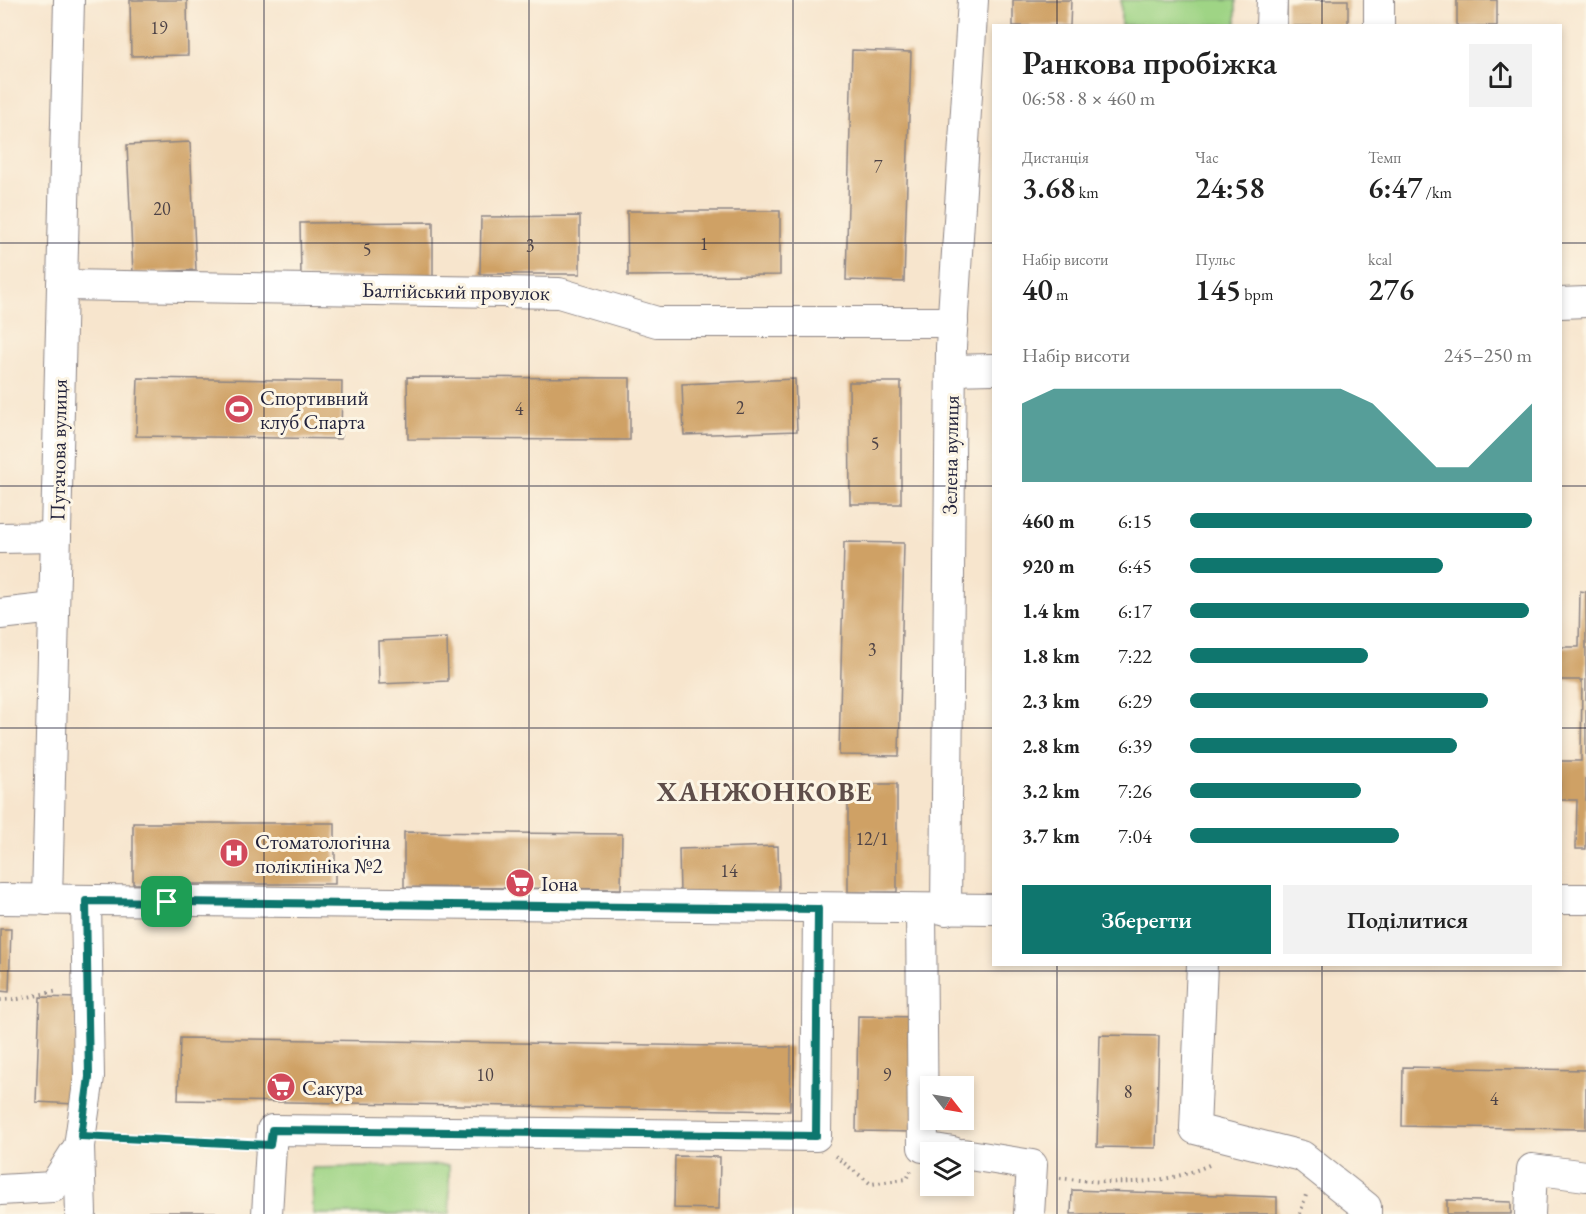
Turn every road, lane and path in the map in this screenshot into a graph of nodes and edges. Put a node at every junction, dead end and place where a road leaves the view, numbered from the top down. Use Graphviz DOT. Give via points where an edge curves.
graph roads {
  1 [pos="69,0"];
  2 [pos="973,0"];
  3 [pos="1272,0"];
  4 [pos="1379,0"];
  5 [pos="1271,24"];
  6 [pos="1379,24"];
  7 [pos="62,285"];
  8 [pos="1562,303"];
  9 [pos="1586,303"];
  10 [pos="953,322"];
  11 [pos="992,369"];
  12 [pos="951,370"];
  13 [pos="56,537"];
  14 [pos="0,538"];
  15 [pos="54,608"];
  16 [pos="0,614"];
  17 [pos="0,899"];
  18 [pos="1562,899"];
  19 [pos="1586,899"];
  20 [pos="47,900"];
  21 [pos="86,901"];
  22 [pos="818,909"];
  23 [pos="992,909"];
  24 [pos="934,910"];
  25 [pos="1202,966"];
  26 [pos="87,984"];
  27 [pos="0,1000"];
  28 [pos="808,1136"];
  29 [pos="80,1141"];
  30 [pos="923,1142"];
  31 [pos="1254,1144"];
  32 [pos="270,1145"];
  33 [pos="920,1153"];
  34 [pos="974,1156"];
  35 [pos="1032,1175"];
  36 [pos="1586,1176"];
  37 [pos="0,1190"];
  38 [pos="81,1214"];
  39 [pos="267,1214"];
  40 [pos="1029,1214"];
  41 [pos="1366,1214"];
  42 [pos="1530,1214"];
  1 -- 7 [label="street, Пугачова вулиця"];
  2 -- 10 [label="street, Зелена вулиця"];
  3 -- 5 [label="street"];
  4 -- 6 [label="street"];
  7 -- 10 [label="street, Балтійський провулок" via="559,293 657,322"];
  7 -- 13 [label="street, Пугачова вулиця"];
  8 -- 9 [label="street"];
  10 -- 12 [label="street, Зелена вулиця"];
  11 -- 12 [label="street"];
  12 -- 24 [label="street, Зелена вулиця"];
  13 -- 14 [label="street"];
  13 -- 15 [label="street, Пугачова вулиця"];
  15 -- 16 [label="street"];
  15 -- 20 [label="street, Пугачова вулиця"];
  17 -- 20 [label="street"];
  18 -- 19 [label="street"];
  20 -- 21 [label="street"];
  21 -- 22 [label="street"];
  21 -- 26 [label="street"];
  22 -- 24 [label="street"];
  22 -- 28 [label="street" via="816,1136"];
  23 -- 24 [label="street"];
  24 -- 30 [label="street, Зелена вулиця"];
  25 -- 31 [label="street" via="1195,1129"];
  26 -- 27 [label="path"];
  26 -- 29 [label="street" via="89,1077"];
  28 -- 32 [label="street" via="272,1130"];
  28 -- 33 [label="path" via="871,1184 907,1179"];
  29 -- 32 [label="path"];
  29 -- 37 [label="street" via="53,1187"];
  29 -- 38 [label="street"];
  31 -- 35 [label="path" via="1186,1176 1111,1184"];
  31 -- 41 [label="street" via="1302,1156 1366,1207"];
  32 -- 39 [label="street"];
  34 -- 35 [label="street" via="1032,1165"];
  35 -- 40 [label="street"];
  36 -- 42 [label="street" via="1532,1169"];
}
